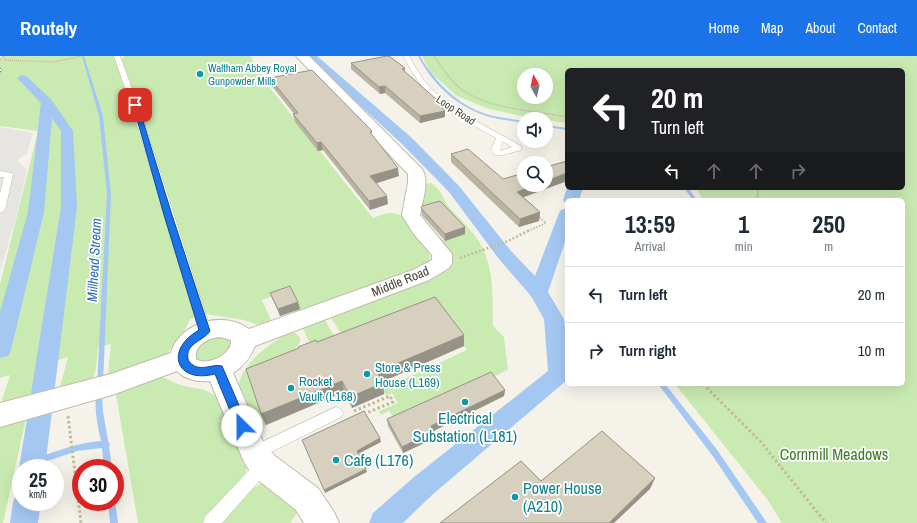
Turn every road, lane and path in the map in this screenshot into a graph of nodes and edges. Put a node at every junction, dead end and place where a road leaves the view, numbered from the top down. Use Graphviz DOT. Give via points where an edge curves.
graph roads {
  1 [pos="82,56"];
  2 [pos="117,56"];
  3 [pos="302,56"];
  4 [pos="406,56"];
  5 [pos="434,56"];
  6 [pos="4,60"];
  7 [pos="565,117"];
  8 [pos="500,136"];
  9 [pos="0,174"];
  10 [pos="0,210"];
  11 [pos="534,213"];
  12 [pos="442,263"];
  13 [pos="205,331"];
  14 [pos="244,340"];
  15 [pos="183,359"];
  16 [pos="218,369"];
  17 [pos="705,386"];
  18 [pos="66,398"];
  19 [pos="354,411"];
  20 [pos="336,413"];
  21 [pos="0,415"];
  22 [pos="363,415"];
  23 [pos="259,460"];
  24 [pos="81,523"];
  25 [pos="211,523"];
  26 [pos="323,523"];
  27 [pos="826,523"];
  1 -- 6 [label="path" via="50,64"];
  2 -- 13 [label="lane" via="140,119"];
  3 -- 12 [label="street, Middle Road" via="416,173 417,182 411,215 442,254"];
  4 -- 8 [label="lane, Loop Road" via="425,86 437,98"];
  5 -- 7 [label="path" via="464,92 484,102"];
  9 -- 10 [label="lane" via="9,175"];
  11 -- 12 [label="path" via="546,224 488,250"];
  12 -- 14 [label="street, Middle Road" via="421,275"];
  13 -- 14 [label="street" via="229,328 236,330"];
  13 -- 15 [label="street" via="187,345"];
  14 -- 16 [label="street" via="244,346 238,356"];
  15 -- 16 [label="street" via="185,365 198,372"];
  15 -- 18 [label="street"];
  16 -- 23 [label="street"];
  17 -- 27 [label="path" via="760,441"];
  18 -- 21 [label="street"];
  18 -- 24 [label="path"];
  19 -- 22 [label="path" via="390,396 393,402"];
  20 -- 23 [label="lane"];
  23 -- 25 [label="lane"];
  23 -- 26 [label="street" via="307,499"];
}
